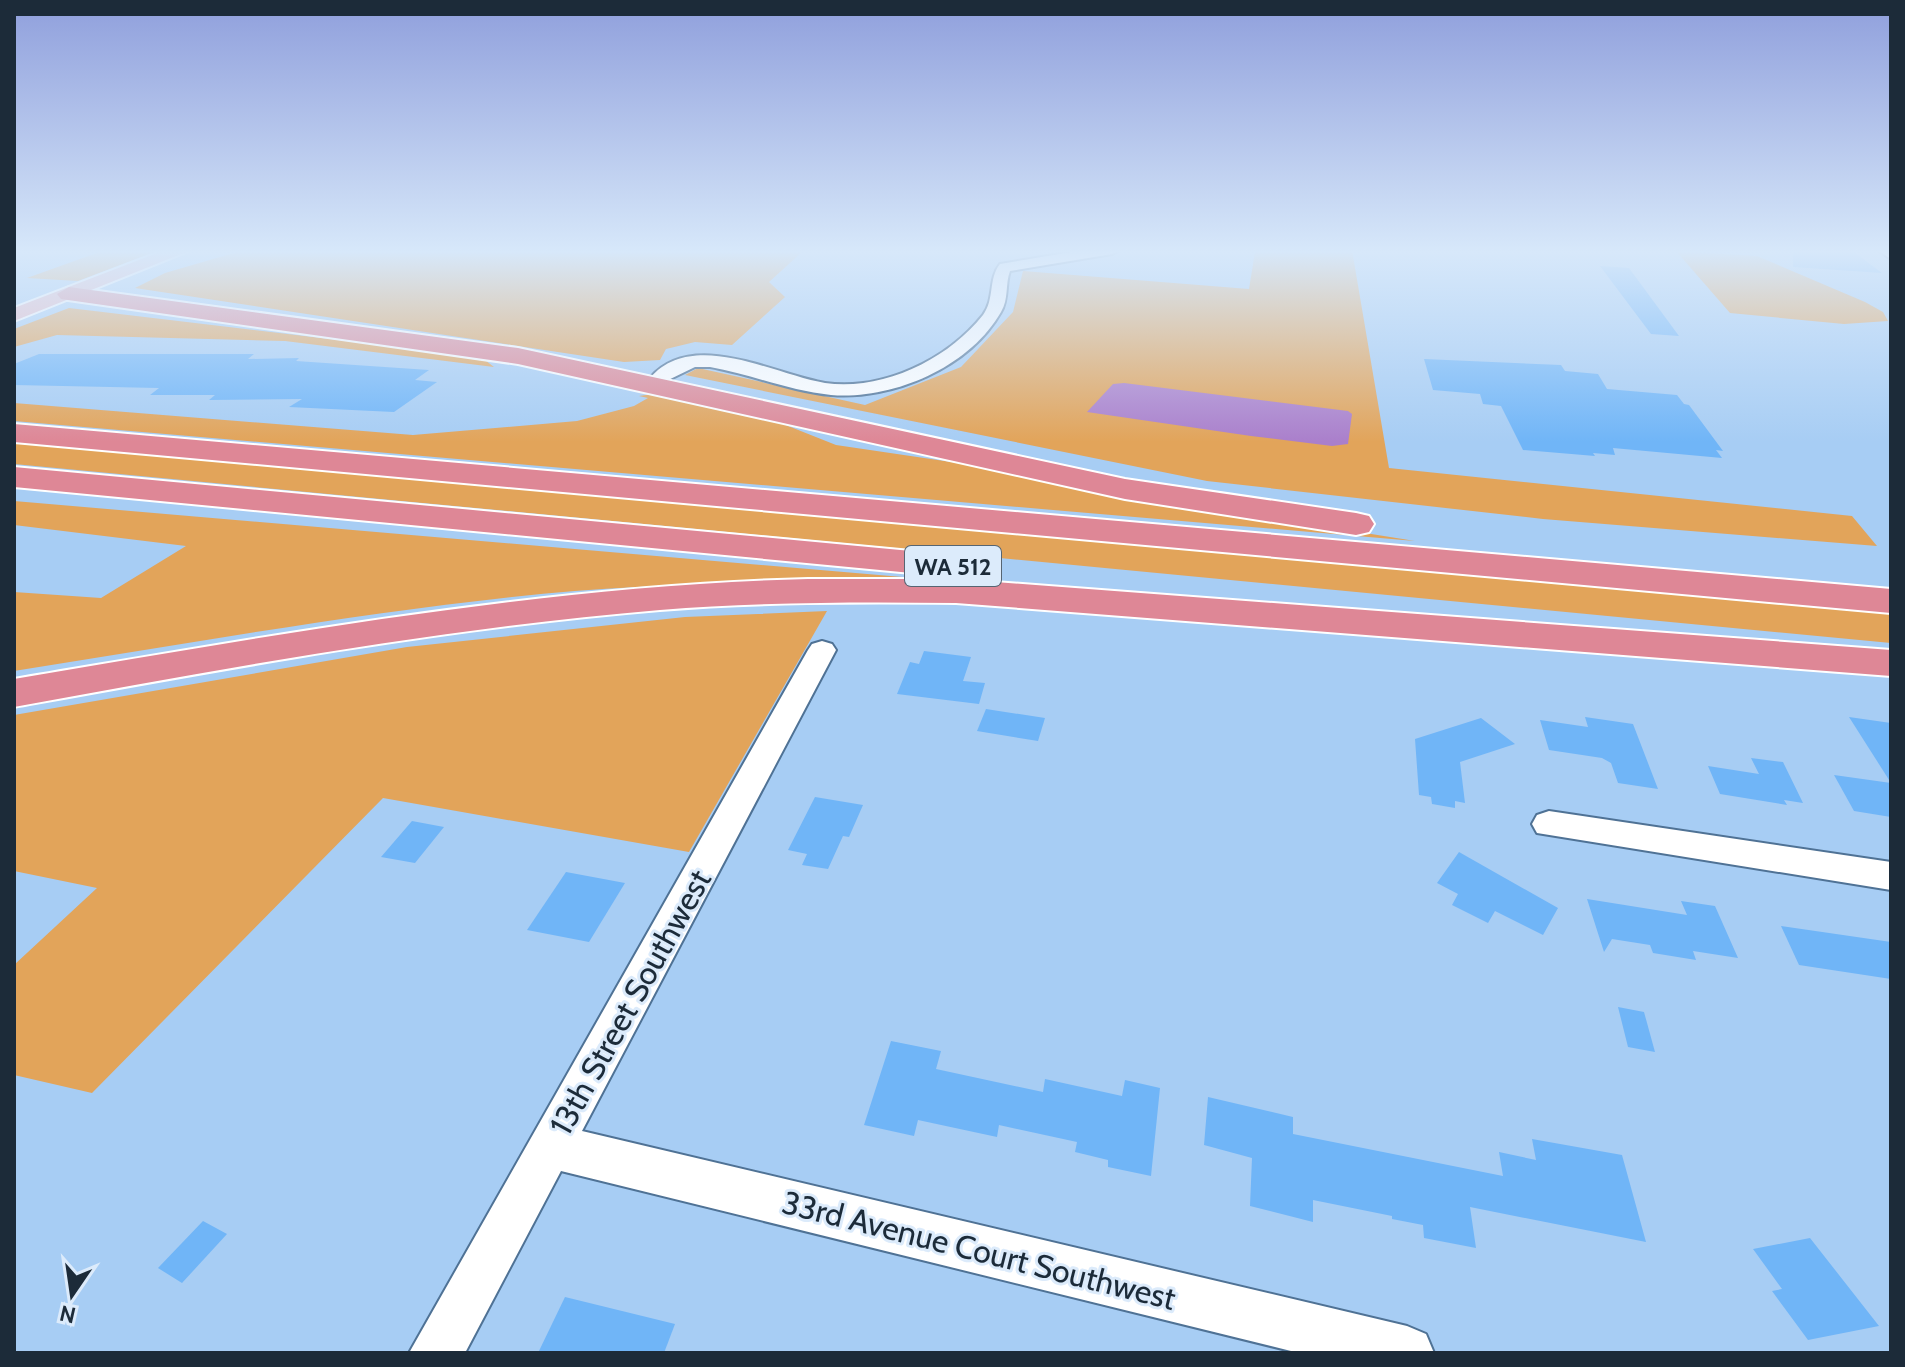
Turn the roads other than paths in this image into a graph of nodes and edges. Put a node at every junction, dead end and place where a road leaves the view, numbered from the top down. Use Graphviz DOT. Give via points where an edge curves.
graph roads {
  1 [pos="212,314"];
  2 [pos="992,314"];
  3 [pos="654,382"];
  4 [pos="14,433"];
  5 [pos="14,477"];
  6 [pos="1891,586"];
  7 [pos="1891,601"];
  8 [pos="822,650"];
  9 [pos="1891,660"];
  10 [pos="14,693"];
  11 [pos="1549,824"];
  12 [pos="1891,876"];
  13 [pos="551,1146"];
  14 [pos="436,1353"];
  15 [pos="1407,1353"];
  1 -- 3 [label="highway" via="518,356"];
  2 -- 3 [label="street" via="934,367 872,391 823,389 710,361 687,364"];
  3 -- 6 [label="highway" via="1187,499 1547,548"];
  4 -- 7 [label="highway, WA 512"];
  5 -- 9 [label="highway, WA 512"];
  8 -- 13 [label="street, 13th Street Southwest"];
  9 -- 10 [label="highway" via="971,592 825,589 659,598 451,622"];
  11 -- 12 [label="street"];
  13 -- 14 [label="street, 13th Street Southwest"];
  13 -- 15 [label="street, 33rd Avenue Court Southwest"];
}
